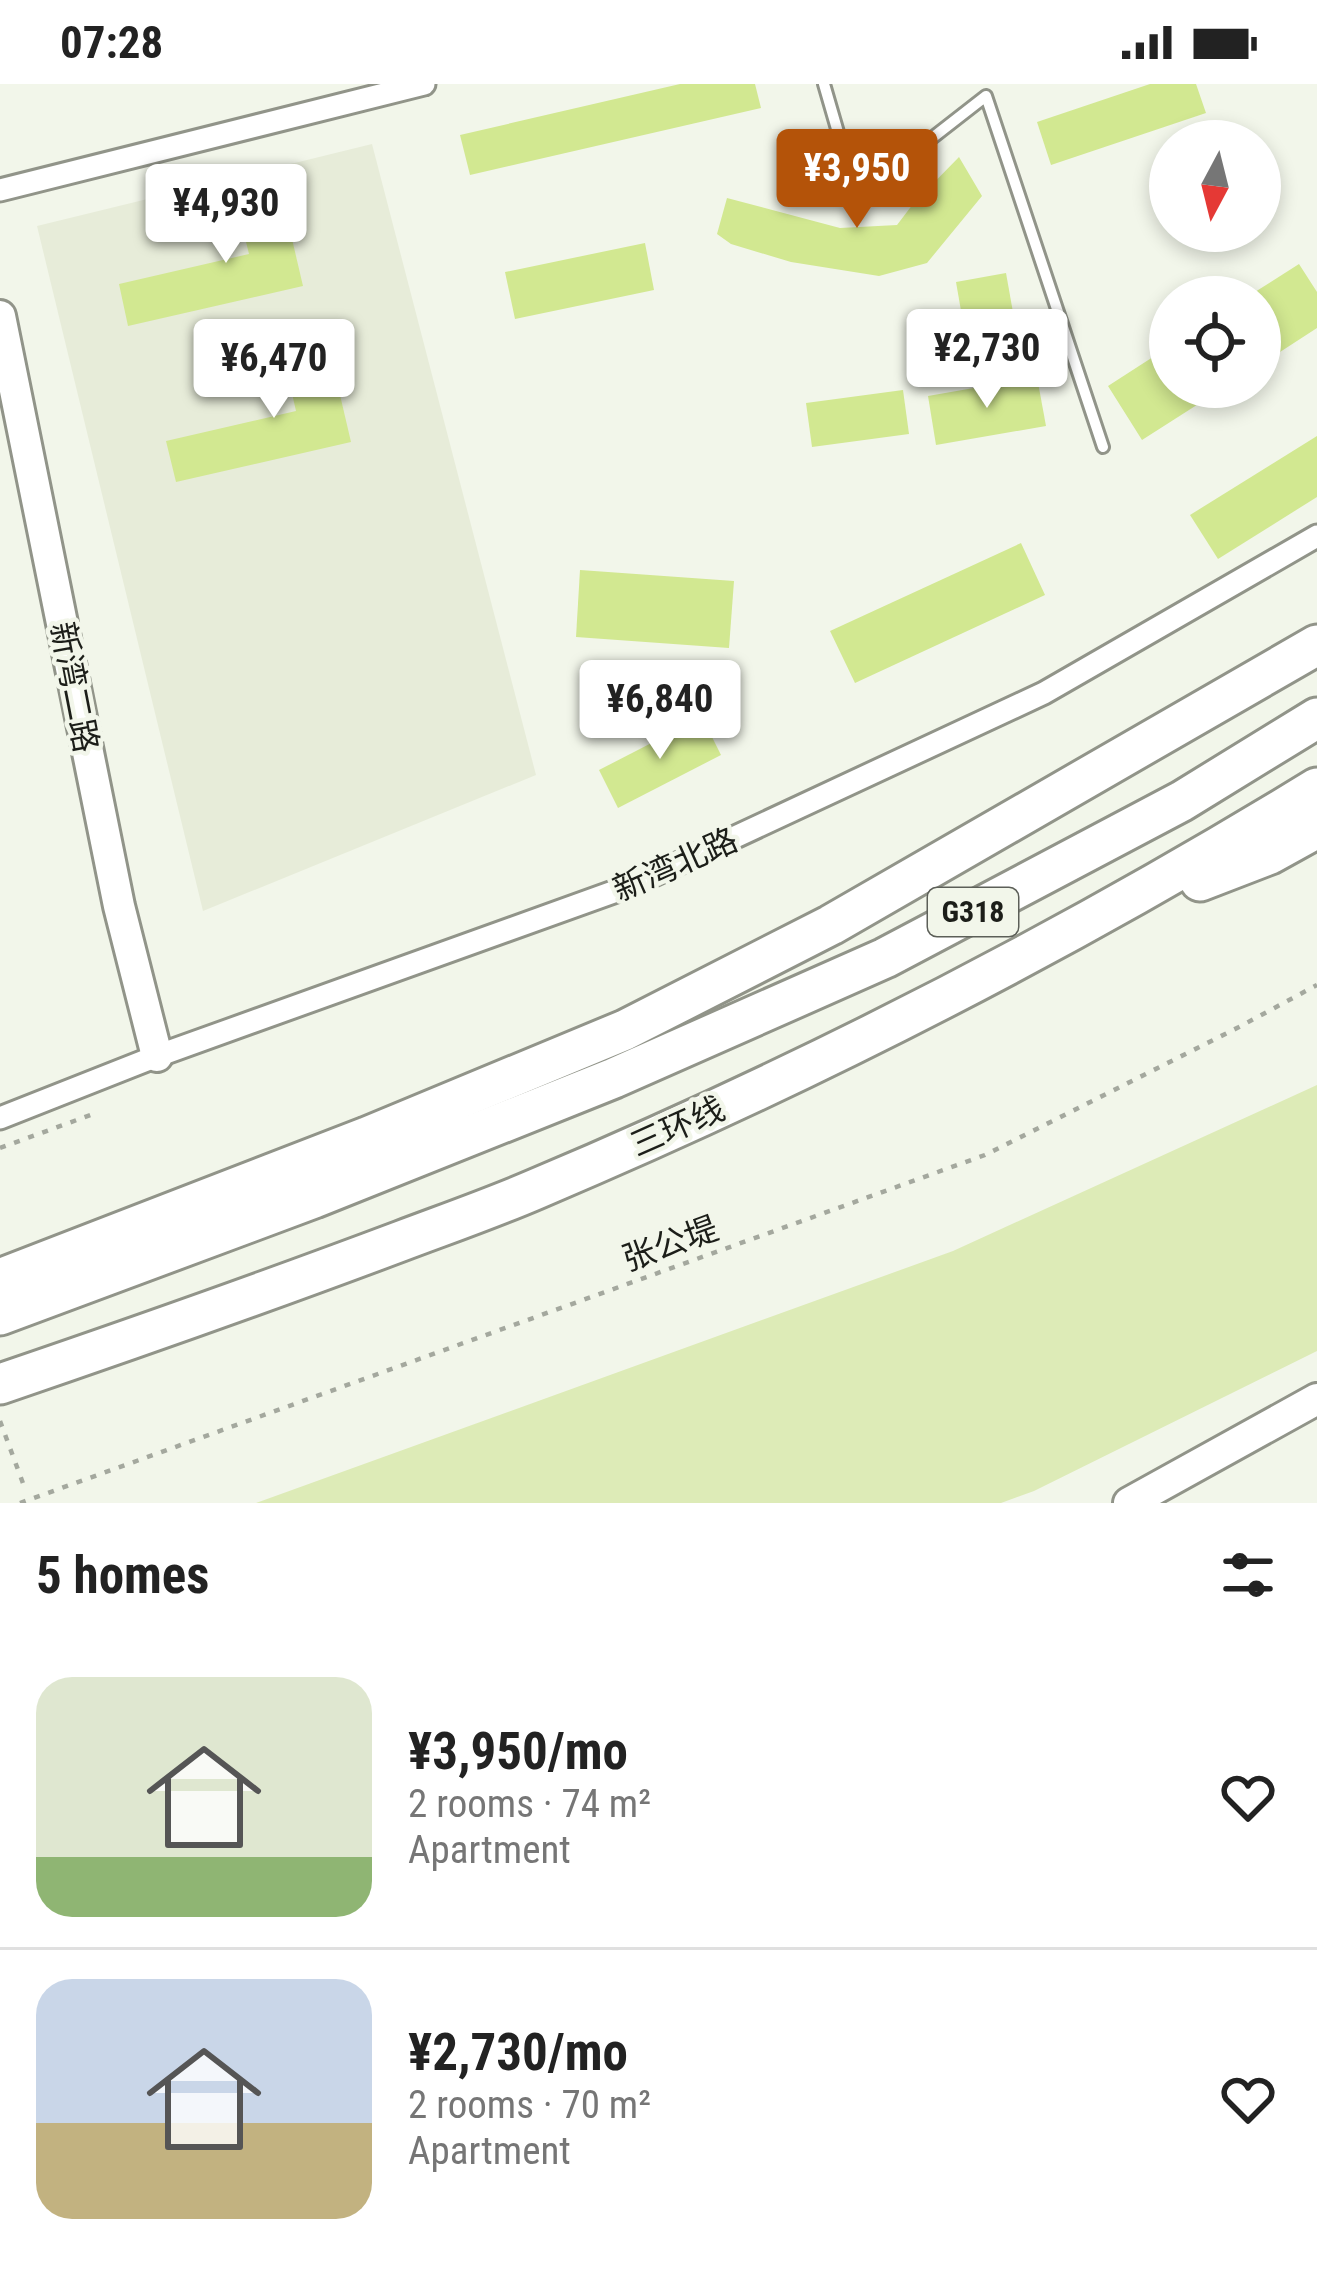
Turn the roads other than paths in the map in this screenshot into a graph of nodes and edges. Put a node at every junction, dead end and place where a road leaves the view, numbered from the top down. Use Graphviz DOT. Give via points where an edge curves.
graph roads {
  1 [pos="424,84"];
  2 [pos="824,84"];
  3 [pos="0,190"];
  4 [pos="0,316"];
  5 [pos="1102,447"];
  6 [pos="1317,536"];
  7 [pos="1317,645"];
  8 [pos="1317,718"];
  9 [pos="1317,788"];
  10 [pos="1317,828"];
  11 [pos="1077,929"];
  12 [pos="157,1056"];
  13 [pos="0,1118"];
  14 [pos="0,1279"];
  15 [pos="0,1315"];
  16 [pos="0,1384"];
  17 [pos="1317,1399"];
  18 [pos="1129,1503"];
  1 -- 3 [label="street"];
  2 -- 5 [label="lane" via="844,153 891,170 986,96"];
  4 -- 12 [label="street, 新湾二路" via="119,906"];
  6 -- 12 [label="street, 新湾北路" via="1044,693 630,886"];
  7 -- 14 [label="highway" via="831,925 625,1030"];
  8 -- 15 [label="highway, 三环线 / G318" via="1182,801 885,958 614,1078"];
  9 -- 11 [label="highway, 三环线 / G318"];
  10 -- 11 [label="highway"];
  11 -- 16 [label="highway, 三环线 / G318" via="534,1190"];
  12 -- 13 [label="street, 新湾北路"];
  17 -- 18 [label="street"];
}
